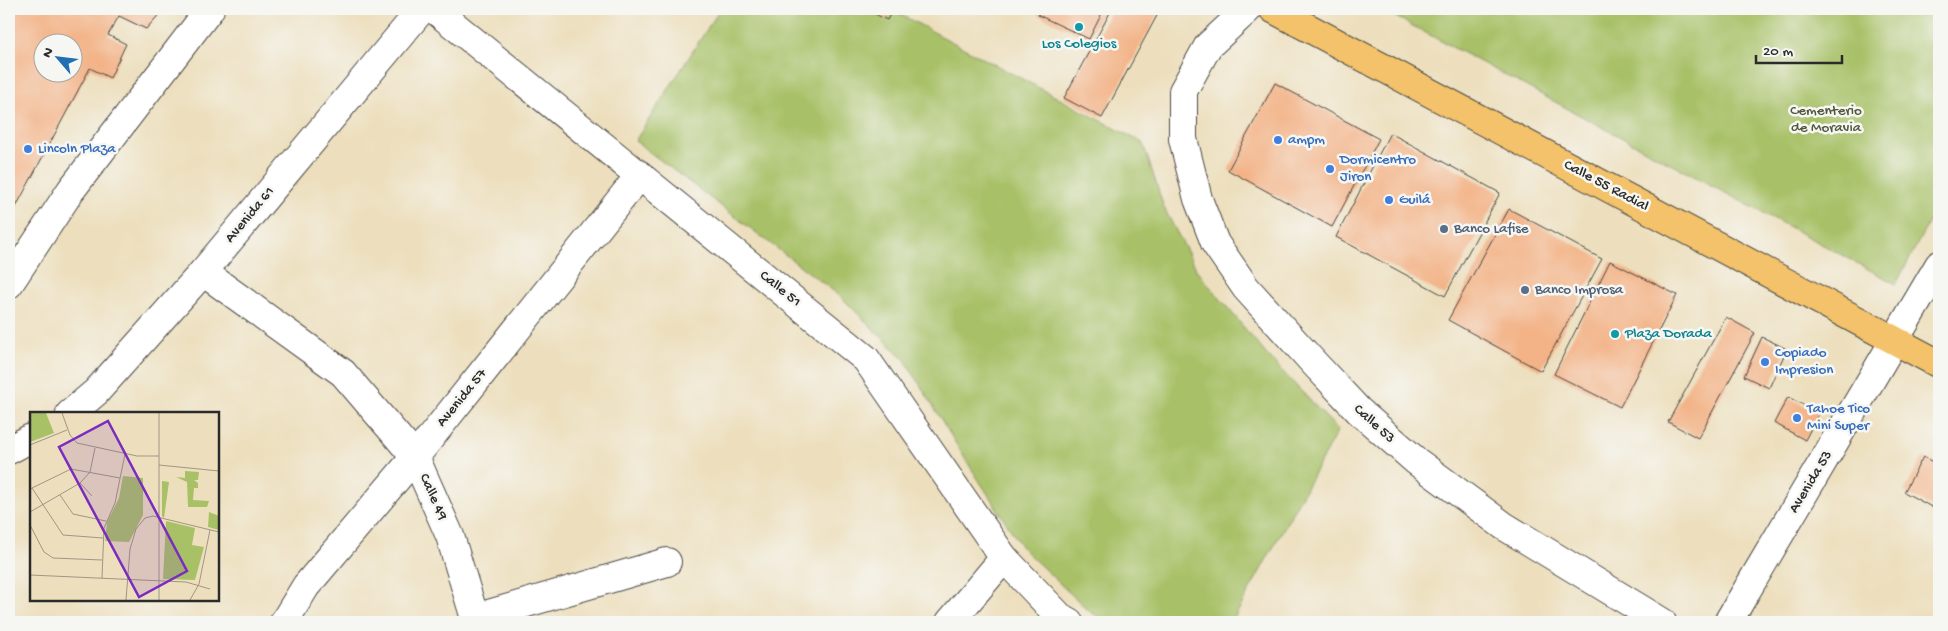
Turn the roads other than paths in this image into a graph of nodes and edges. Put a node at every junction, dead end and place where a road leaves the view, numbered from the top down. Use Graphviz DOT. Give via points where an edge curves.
graph roads {
  1 [pos="210,9"];
  2 [pos="422,9"];
  3 [pos="434,9"];
  4 [pos="1248,9"];
  5 [pos="1273,9"];
  6 [pos="640,175"];
  7 [pos="1939,265"];
  8 [pos="203,272"];
  9 [pos="9,284"];
  10 [pos="1895,340"];
  11 [pos="1939,364"];
  12 [pos="72,412"];
  13 [pos="30,439"];
  14 [pos="9,450"];
  15 [pos="415,457"];
  16 [pos="1004,558"];
  17 [pos="667,562"];
  18 [pos="475,620"];
  19 [pos="284,622"];
  20 [pos="950,622"];
  21 [pos="1069,622"];
  22 [pos="1662,622"];
  23 [pos="1728,622"];
  1 -- 9 [label="street" via="71,190"];
  2 -- 8 [label="street, Avenida 61"];
  3 -- 6 [label="street, Calle 51"];
  4 -- 22 [label="street, Calle 53" via="1208,46 1183,91 1183,139 1198,199 1215,243 1246,288 1359,411 1416,461 1504,526"];
  5 -- 10 [label="main road, Calle 55 Radial"];
  6 -- 15 [label="street, Avenida 57"];
  6 -- 16 [label="street, Calle 51" via="866,359"];
  7 -- 10 [label="street, Avenida 53"];
  8 -- 12 [label="street, Avenida 61" via="96,392"];
  8 -- 15 [label="street, Calle 49" via="343,373"];
  10 -- 11 [label="main road, Calle 55 Radial"];
  10 -- 23 [label="street, Avenida 53"];
  13 -- 14 [label="street"];
  15 -- 18 [label="street, Calle 49" via="450,536"];
  15 -- 19 [label="street, Avenida 57" via="306,586"];
  16 -- 20 [label="street"];
  16 -- 21 [label="street, Calle 51"];
  17 -- 18 [label="street, Calle 49"];
}
